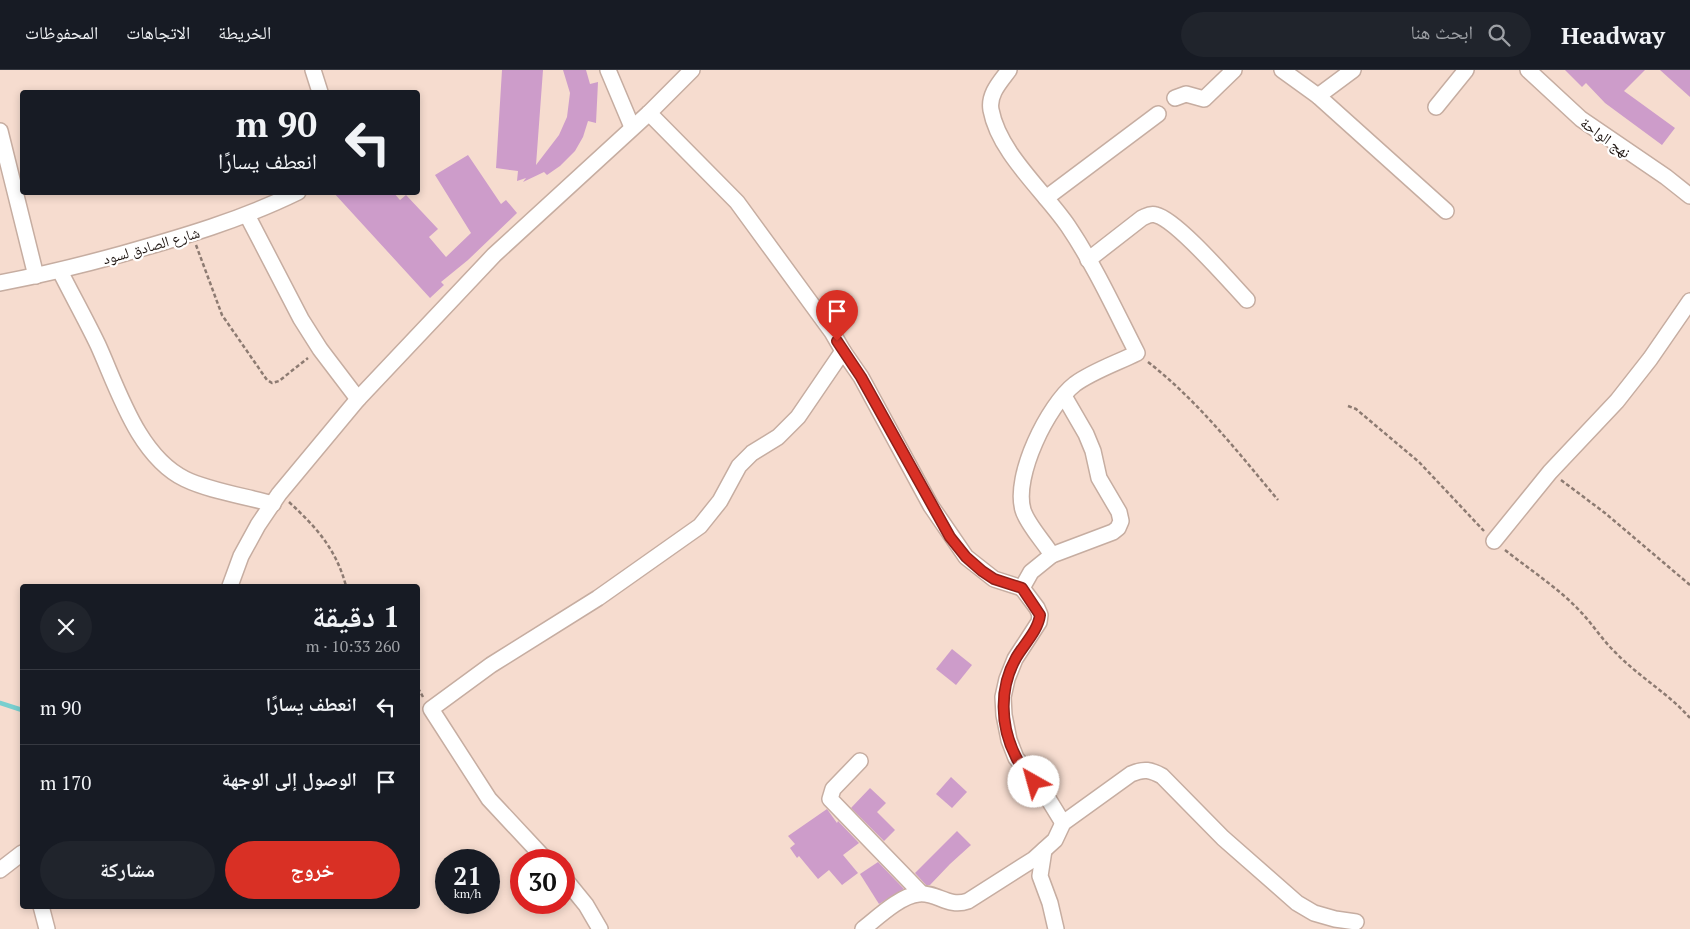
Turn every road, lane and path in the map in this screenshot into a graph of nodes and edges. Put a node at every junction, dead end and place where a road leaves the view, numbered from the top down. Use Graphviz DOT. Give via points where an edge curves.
graph roads {
  1 [pos="313,70"];
  2 [pos="608,70"];
  3 [pos="692,70"];
  4 [pos="1010,70"];
  5 [pos="1234,70"];
  6 [pos="1282,70"];
  7 [pos="1353,70"];
  8 [pos="1466,70"];
  9 [pos="1528,70"];
  10 [pos="319,90"];
  11 [pos="1318,96"];
  12 [pos="1175,98"];
  13 [pos="1436,107"];
  14 [pos="649,113"];
  15 [pos="1158,114"];
  16 [pos="632,127"];
  17 [pos="0,131"];
  18 [pos="291,195"];
  19 [pos="1690,196"];
  20 [pos="1046,198"];
  21 [pos="1446,211"];
  22 [pos="247,215"];
  23 [pos="192,235"];
  24 [pos="1088,260"];
  25 [pos="60,271"];
  26 [pos="36,276"];
  27 [pos="0,282"];
  28 [pos="1247,300"];
  29 [pos="1690,301"];
  30 [pos="320,349"];
  31 [pos="843,351"];
  32 [pos="1136,353"];
  33 [pos="1064,396"];
  34 [pos="358,399"];
  35 [pos="1348,406"];
  36 [pos="1550,472"];
  37 [pos="276,499"];
  38 [pos="1278,500"];
  39 [pos="1494,541"];
  40 [pos="1052,555"];
  41 [pos="231,584"];
  42 [pos="346,584"];
  43 [pos="1690,585"];
  44 [pos="1022,588"];
  45 [pos="1690,718"];
  46 [pos="860,761"];
  47 [pos="1063,823"];
  48 [pos="536,849"];
  49 [pos="1044,850"];
  50 [pos="20,855"];
  51 [pos="0,870"];
  52 [pos="575,892"];
  53 [pos="921,893"];
  54 [pos="42,909"];
  55 [pos="1356,922"];
  56 [pos="47,929"];
  57 [pos="600,929"];
  58 [pos="863,929"];
  59 [pos="1056,929"];
  1 -- 10 [label="street"];
  2 -- 16 [label="street"];
  3 -- 14 [label="street"];
  4 -- 20 [label="street" via="994,90 990,108 1012,154"];
  5 -- 12 [label="street" via="1204,99 1186,94"];
  6 -- 11 [label="street"];
  7 -- 11 [label="street"];
  8 -- 13 [label="street"];
  9 -- 19 [label="street, نهج الواحة" via="1581,119"];
  11 -- 21 [label="street"];
  14 -- 16 [label="street"];
  14 -- 31 [label="street" via="737,202"];
  15 -- 20 [label="street"];
  16 -- 34 [label="street" via="494,256"];
  17 -- 26 [label="street"];
  18 -- 22 [label="street, شارع الصادق لسود"];
  20 -- 24 [label="street"];
  22 -- 23 [label="street, شارع الصادق لسود"];
  22 -- 30 [label="street" via="274,270"];
  23 -- 25 [label="street, شارع الصادق لسود"];
  23 -- 30 [label="path" via="222,315 267,380 272,383 279,381"];
  24 -- 28 [label="street" via="1142,218 1158,215 1176,228"];
  24 -- 32 [label="street" via="1106,289"];
  25 -- 26 [label="street, شارع الصادق لسود"];
  25 -- 37 [label="street" via="98,345 122,402 147,448 160,462 185,479"];
  26 -- 27 [label="street, شارع الصادق لسود"];
  29 -- 36 [label="street" via="1617,401"];
  30 -- 34 [label="street"];
  31 -- 44 [label="street" via="861,377 950,537 982,571 994,579"];
  31 -- 48 [label="street" via="798,418 778,438 752,452 739,466 720,501 700,526 606,593 491,665 430,709 489,799"];
  32 -- 33 [label="street" via="1076,384"];
  32 -- 38 [label="path" via="1172,382 1210,421"];
  33 -- 40 [label="street" via="1052,412 1033,451 1022,489 1024,512"];
  33 -- 40 [label="street" via="1086,434 1099,478 1121,521 1113,532"];
  34 -- 37 [label="street"];
  35 -- 39 [label="path" via="1356,409 1419,462"];
  36 -- 39 [label="street"];
  36 -- 43 [label="path" via="1606,513"];
  37 -- 41 [label="street" via="241,556"];
  37 -- 42 [label="path" via="306,518 332,550"];
  39 -- 45 [label="path" via="1579,609 1615,653 1678,704"];
  40 -- 44 [label="street" via="1032,572"];
  44 -- 47 [label="street" via="1040,615 1007,679 1004,715 1016,758 1044,792"];
  46 -- 53 [label="street" via="834,789 830,799"];
  47 -- 49 [label="street" via="1056,840"];
  47 -- 55 [label="street" via="1132,774 1152,770 1297,903 1321,915"];
  49 -- 53 [label="street" via="1034,860 968,901 958,904"];
  49 -- 59 [label="street" via="1040,876"];
  50 -- 51 [label="street"];
  52 -- 57 [label="street"];
  53 -- 58 [label="street" via="908,896"];
  54 -- 56 [label="street"];
}
